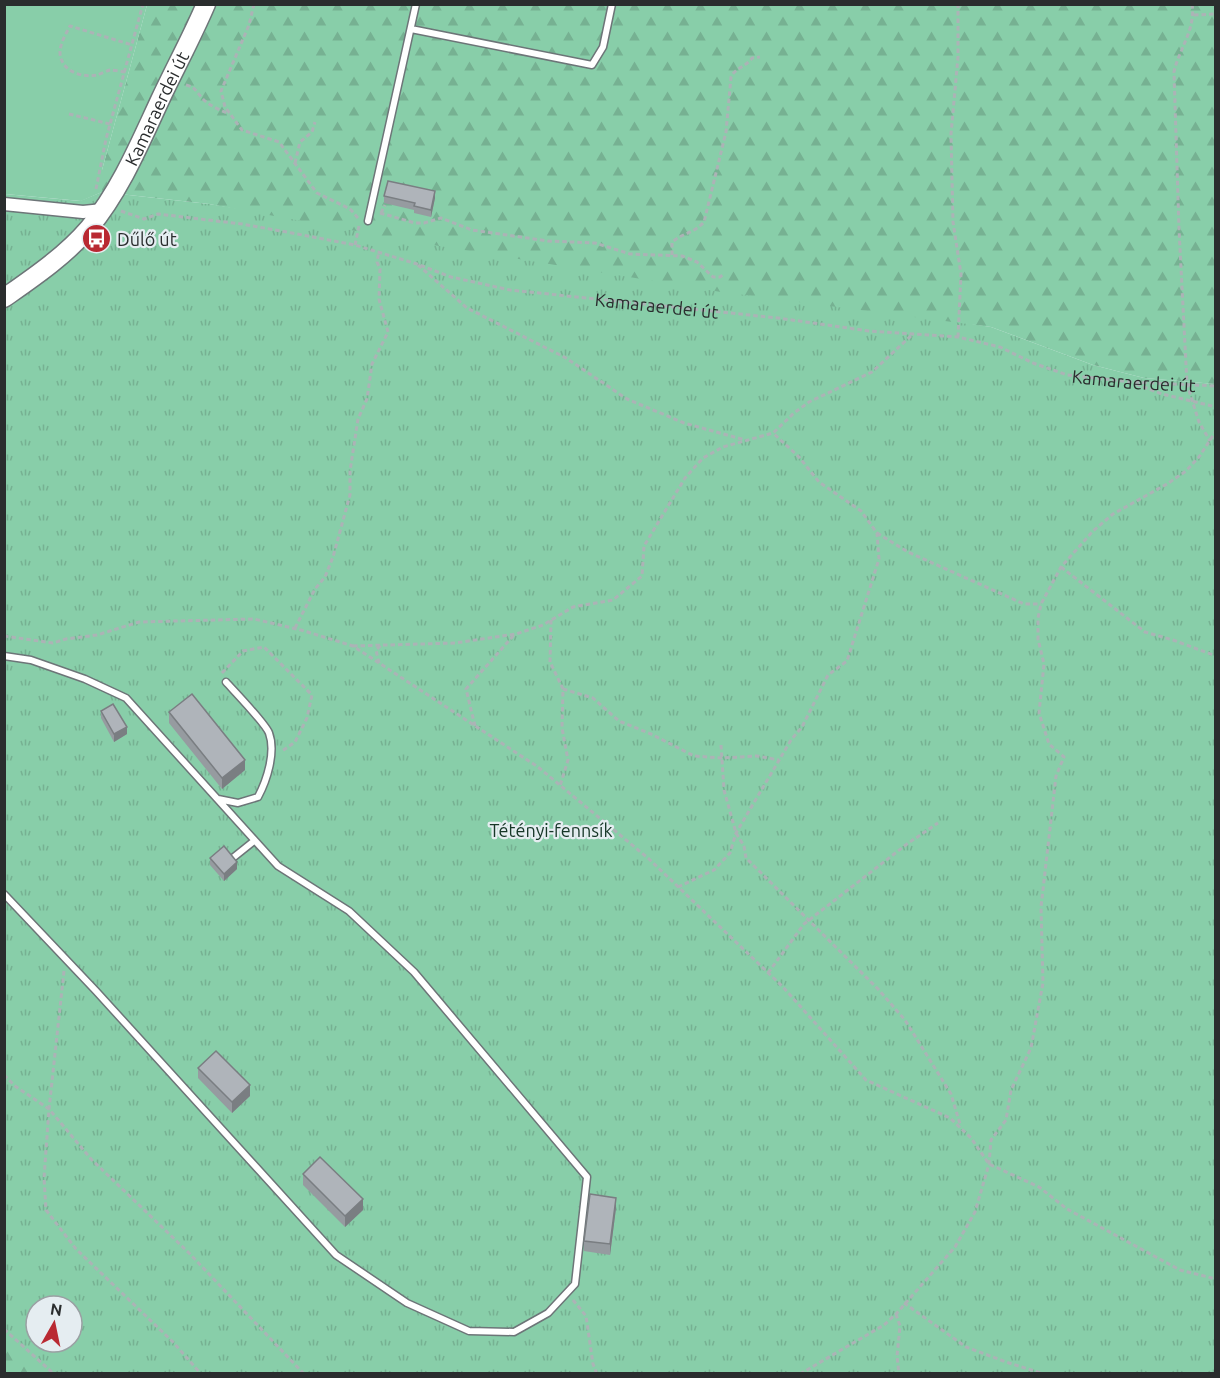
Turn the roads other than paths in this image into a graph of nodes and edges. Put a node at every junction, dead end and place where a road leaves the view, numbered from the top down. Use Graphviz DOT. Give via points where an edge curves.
graph roads {
  1 [pos="206,4"];
  2 [pos="416,4"];
  3 [pos="612,4"];
  4 [pos="411,29"];
  5 [pos="4,204"];
  6 [pos="97,204"];
  7 [pos="369,218"];
  8 [pos="4,298"];
  9 [pos="4,656"];
  10 [pos="226,682"];
  11 [pos="218,799"];
  12 [pos="254,841"];
  13 [pos="234,857"];
  14 [pos="4,894"];
  1 -- 6 [label="street, Kamaraerdei út" via="112,196"];
  2 -- 4 [label="lane"];
  3 -- 4 [label="lane" via="603,47 592,65"];
  4 -- 7 [label="lane"];
  5 -- 6 [label="street" via="83,212"];
  6 -- 8 [label="street, Kamaraerdei út" via="88,230 57,260"];
  9 -- 11 [label="lane" via="31,660 126,698"];
  10 -- 11 [label="lane" via="269,732 271,758 258,797 238,803"];
  11 -- 12 [label="lane"];
  12 -- 13 [label="lane"];
  12 -- 14 [label="lane" via="278,866 349,912 414,972 587,1177 575,1284 548,1313 514,1332 469,1331 407,1303 336,1255"];
}
